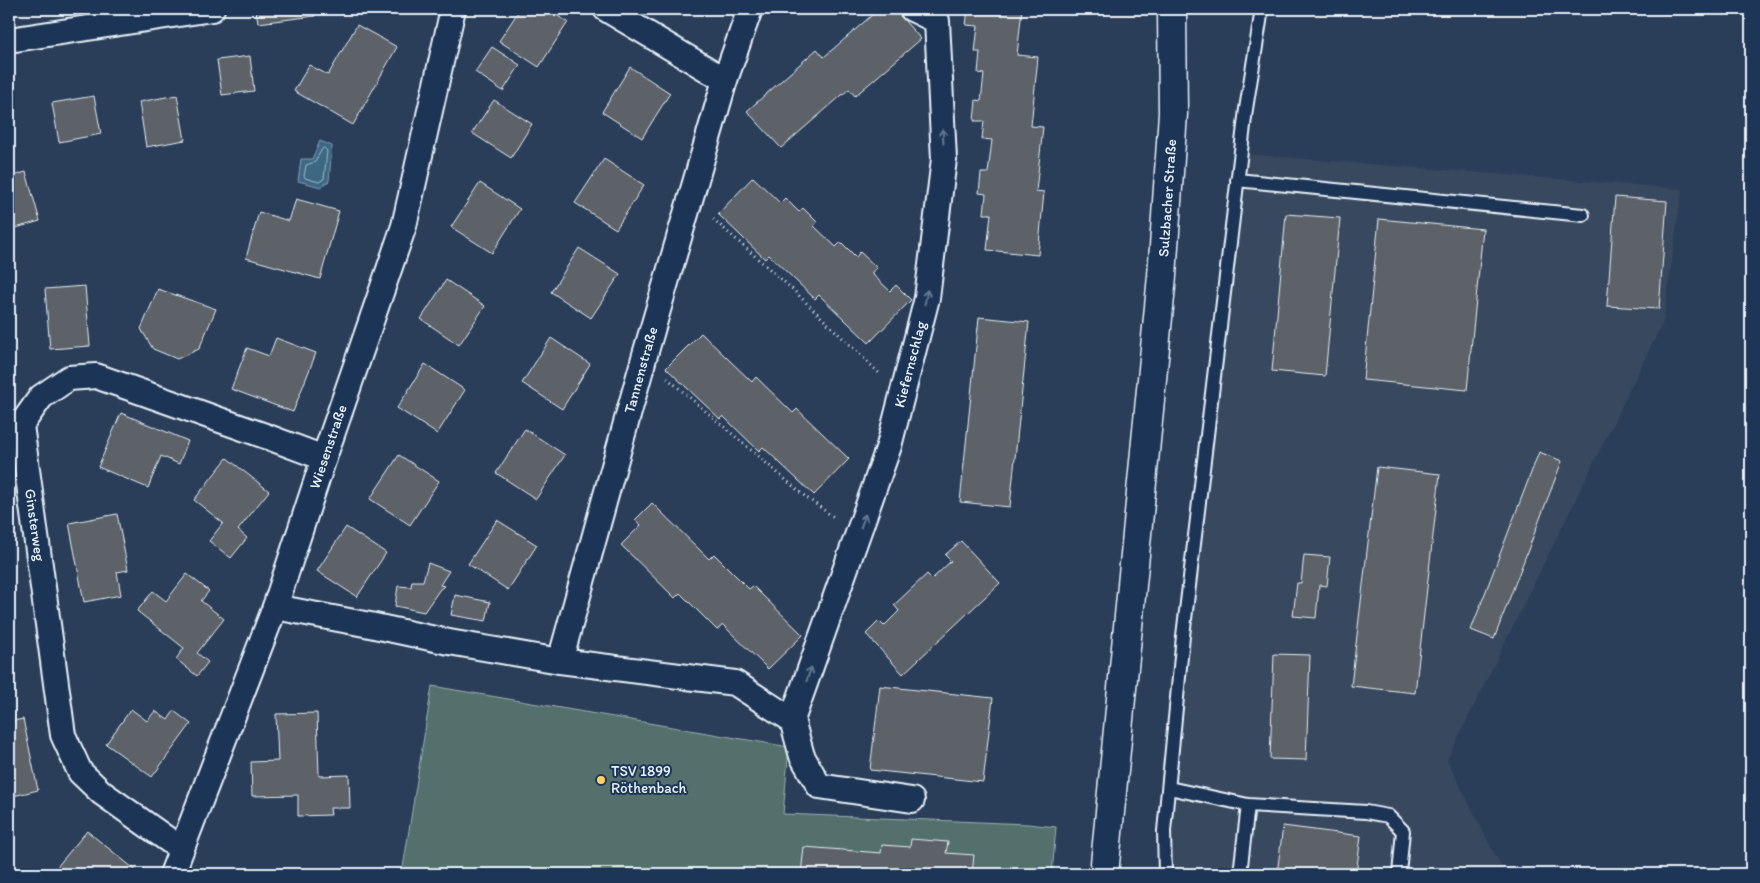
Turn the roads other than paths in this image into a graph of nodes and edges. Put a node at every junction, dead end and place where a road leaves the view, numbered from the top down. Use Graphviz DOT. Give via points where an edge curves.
graph roads {
  1 [pos="212,9"];
  2 [pos="453,9"];
  3 [pos="606,9"];
  4 [pos="750,9"];
  5 [pos="912,9"];
  6 [pos="1172,9"];
  7 [pos="1262,9"];
  8 [pos="9,40"];
  9 [pos="725,80"];
  10 [pos="1237,180"];
  11 [pos="1584,215"];
  12 [pos="324,458"];
  13 [pos="275,607"];
  14 [pos="560,661"];
  15 [pos="792,720"];
  16 [pos="1169,788"];
  17 [pos="912,800"];
  18 [pos="1248,805"];
  19 [pos="181,849"];
  20 [pos="172,874"];
  21 [pos="1104,874"];
  22 [pos="1165,874"];
  23 [pos="1240,874"];
  24 [pos="1399,874"];
  1 -- 8 [label="street"];
  2 -- 12 [label="street, Wiesenstraße" via="404,226"];
  3 -- 9 [label="street"];
  4 -- 9 [label="street, Tannenstraße"];
  15 -- 5 [label="street, Kiefernschlag, one-way" via="889,446 927,298 944,159 937,21"];
  6 -- 21 [label="main road, Sulzbacher Straße" via="1174,113 1162,276"];
  7 -- 10 [label="lane"];
  9 -- 14 [label="street, Tannenstraße"];
  10 -- 11 [label="lane"];
  10 -- 16 [label="lane" via="1182,636"];
  12 -- 13 [label="street, Wiesenstraße"];
  12 -- 19 [label="street, Ginsterweg" via="96,376 68,378 41,396 21,424 63,735 80,772 102,793"];
  13 -- 14 [label="street"];
  13 -- 19 [label="street, Wiesenstraße"];
  14 -- 15 [label="street" via="735,683"];
  15 -- 17 [label="street" via="802,756 819,786"];
  16 -- 18 [label="lane"];
  16 -- 22 [label="lane" via="1164,831"];
  18 -- 23 [label="lane"];
  18 -- 24 [label="lane" via="1388,816 1403,831"];
  19 -- 20 [label="street, Wiesenstraße"];
}
